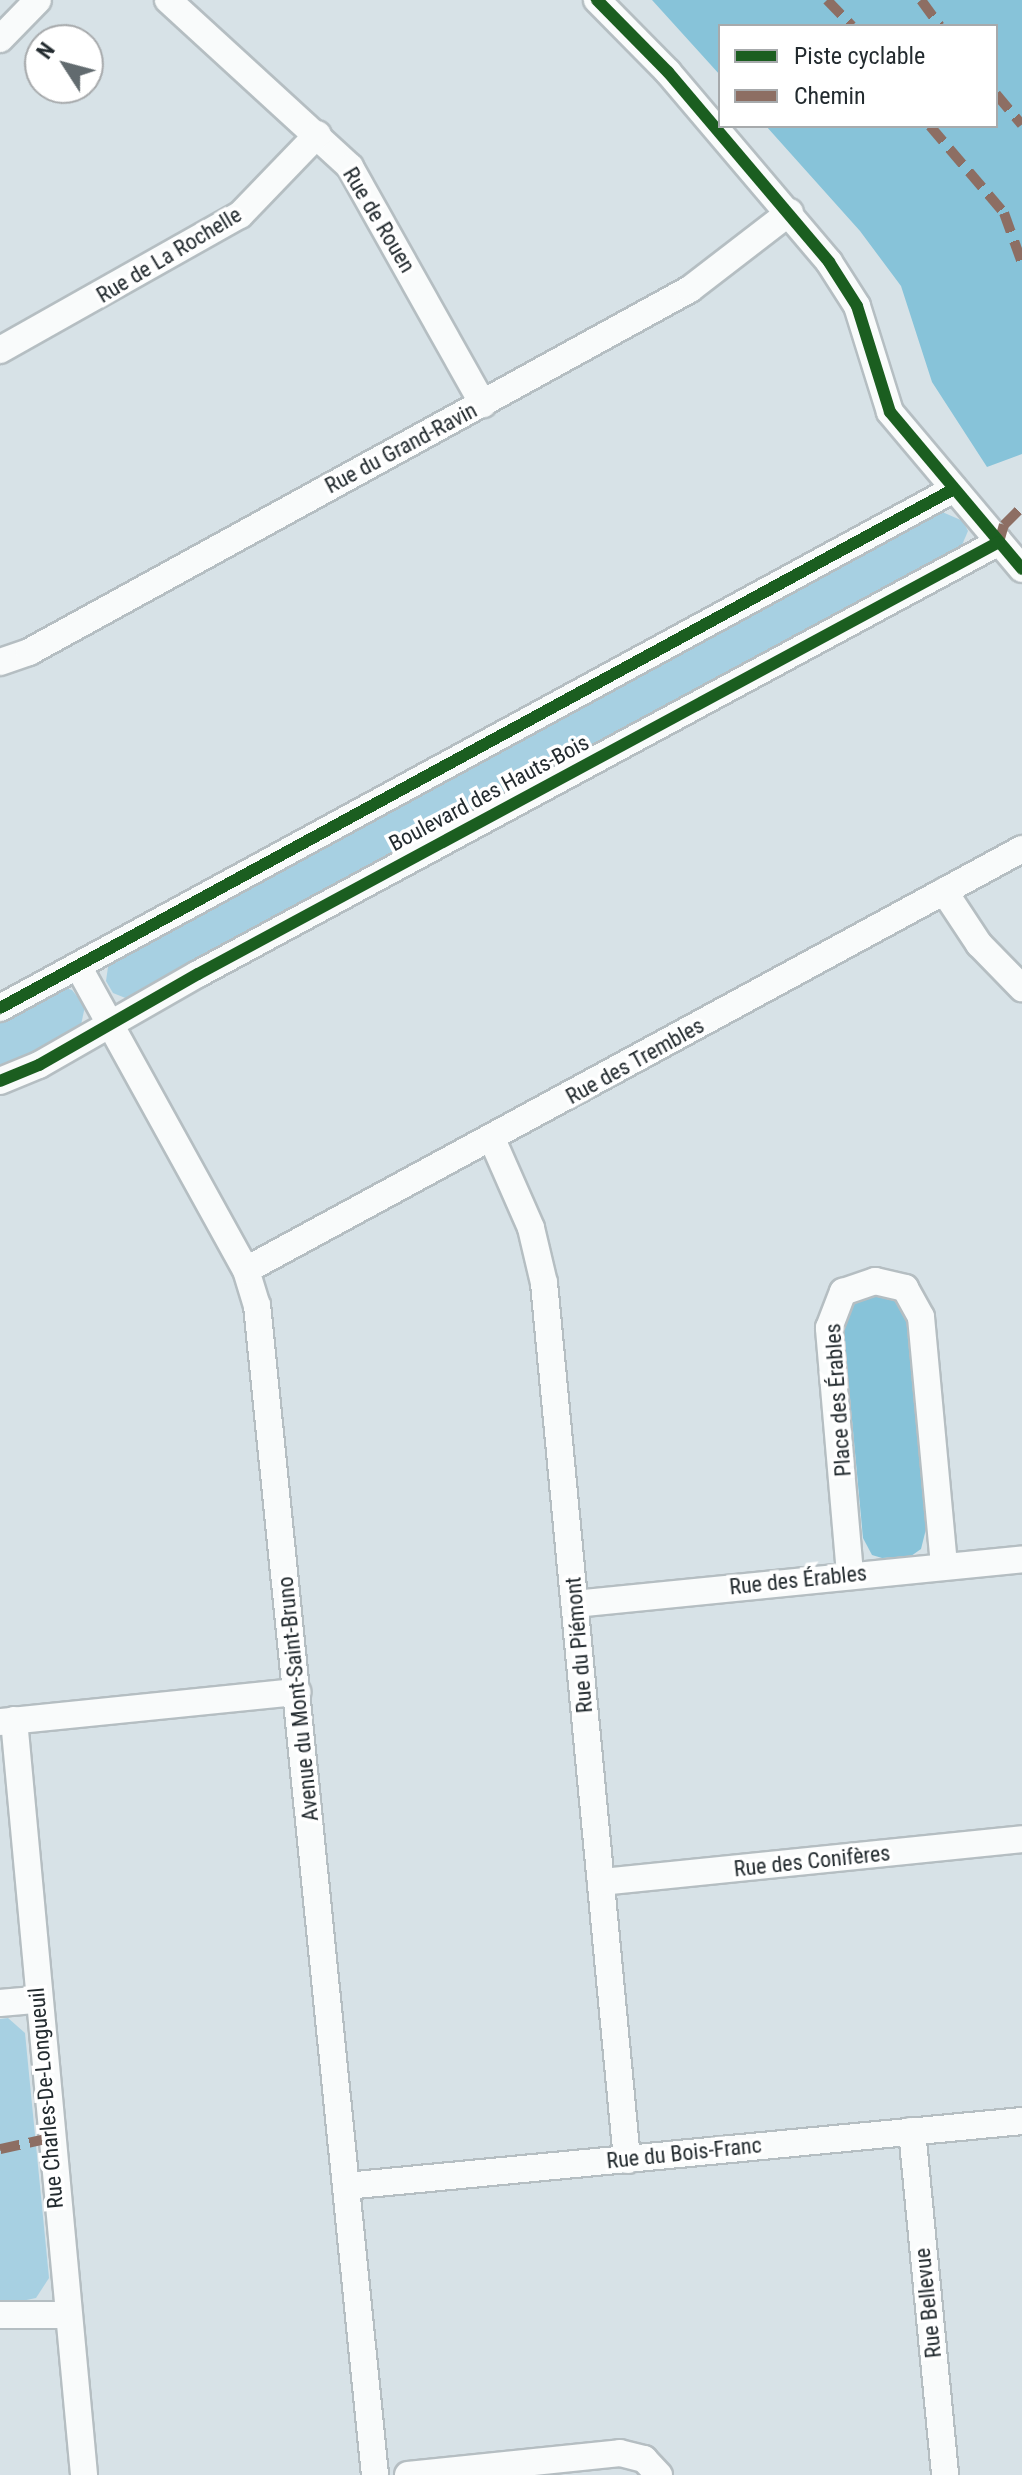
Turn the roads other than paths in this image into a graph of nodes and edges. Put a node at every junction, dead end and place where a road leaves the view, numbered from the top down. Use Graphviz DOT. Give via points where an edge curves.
graph roads {
  1 [pos="38,0"];
  2 [pos="168,0"];
  3 [pos="597,0"];
  4 [pos="0,39"];
  5 [pos="318,134"];
  6 [pos="790,212"];
  7 [pos="0,350"];
  8 [pos="483,404"];
  9 [pos="954,489"];
  10 [pos="999,542"];
  11 [pos="1022,569"];
  12 [pos="0,662"];
  13 [pos="1022,849"];
  14 [pos="944,891"];
  15 [pos="78,966"];
  16 [pos="1022,988"];
  17 [pos="0,1008"];
  18 [pos="111,1026"];
  19 [pos="0,1081"];
  20 [pos="492,1139"];
  21 [pos="246,1270"];
  22 [pos="1022,1559"];
  23 [pos="944,1566"];
  24 [pos="850,1574"];
  25 [pos="575,1604"];
  26 [pos="297,1692"];
  27 [pos="7,1721"];
  28 [pos="1022,1839"];
  29 [pos="601,1882"];
  30 [pos="37,2000"];
  31 [pos="0,2003"];
  32 [pos="1022,2121"];
  33 [pos="912,2131"];
  34 [pos="627,2160"];
  35 [pos="346,2186"];
  36 [pos="0,2315"];
  37 [pos="66,2315"];
  38 [pos="84,2475"];
  39 [pos="375,2475"];
  40 [pos="408,2475"];
  41 [pos="659,2475"];
  42 [pos="945,2475"];
  1 -- 4 [label="street"];
  2 -- 5 [label="street, Rue de Rouen"];
  3 -- 6 [label="street" via="668,72"];
  5 -- 7 [label="street, Rue de La Rochelle" via="240,215"];
  5 -- 8 [label="street, Rue de Rouen" via="361,181"];
  6 -- 8 [label="street, Rue du Grand-Ravin" via="690,289"];
  6 -- 9 [label="street" via="857,306 890,412"];
  8 -- 12 [label="street, Rue du Grand-Ravin" via="29,652"];
  9 -- 10 [label="street"];
  9 -- 15 [label="street, Boulevard des Hauts-Bois"];
  10 -- 11 [label="street"];
  10 -- 18 [label="street, Boulevard des Hauts-Bois" via="340,896"];
  13 -- 14 [label="street, Rue des Trembles"];
  14 -- 16 [label="street" via="979,944"];
  14 -- 20 [label="street, Rue des Trembles"];
  15 -- 17 [label="street, Boulevard des Hauts-Bois"];
  15 -- 18 [label="street, Avenue du Mont-Saint-Bruno"];
  18 -- 19 [label="street, Boulevard des Hauts-Bois"];
  18 -- 21 [label="street, Avenue du Mont-Saint-Bruno"];
  20 -- 21 [label="street, Rue des Trembles"];
  20 -- 25 [label="street, Rue du Piémont" via="540,1256"];
  21 -- 26 [label="street, Avenue du Mont-Saint-Bruno" via="263,1350"];
  22 -- 23 [label="street, Rue des Érables"];
  23 -- 24 [label="street, Rue des Érables"];
  23 -- 24 [label="street, Place des Érables" via="921,1317 905,1288 875,1281 843,1292 829,1328"];
  24 -- 25 [label="street, Rue des Érables"];
  25 -- 29 [label="street, Rue du Piémont"];
  26 -- 27 [label="street"];
  26 -- 35 [label="street, Avenue du Mont-Saint-Bruno"];
  27 -- 30 [label="street, Rue Charles-De-Longueuil"];
  28 -- 29 [label="street, Rue des Conifères"];
  29 -- 34 [label="street, Rue du Piémont"];
  30 -- 31 [label="street"];
  30 -- 37 [label="street, Rue Charles-De-Longueuil"];
  32 -- 33 [label="street, Rue du Bois-Franc"];
  33 -- 34 [label="street, Rue du Bois-Franc"];
  33 -- 42 [label="street, Rue Bellevue"];
  34 -- 35 [label="street, Rue du Bois-Franc"];
  35 -- 39 [label="street, Avenue du Mont-Saint-Bruno"];
  36 -- 37 [label="street"];
  37 -- 38 [label="street, Rue Charles-De-Longueuil"];
  40 -- 41 [label="street" via="620,2453 644,2459"];
}
